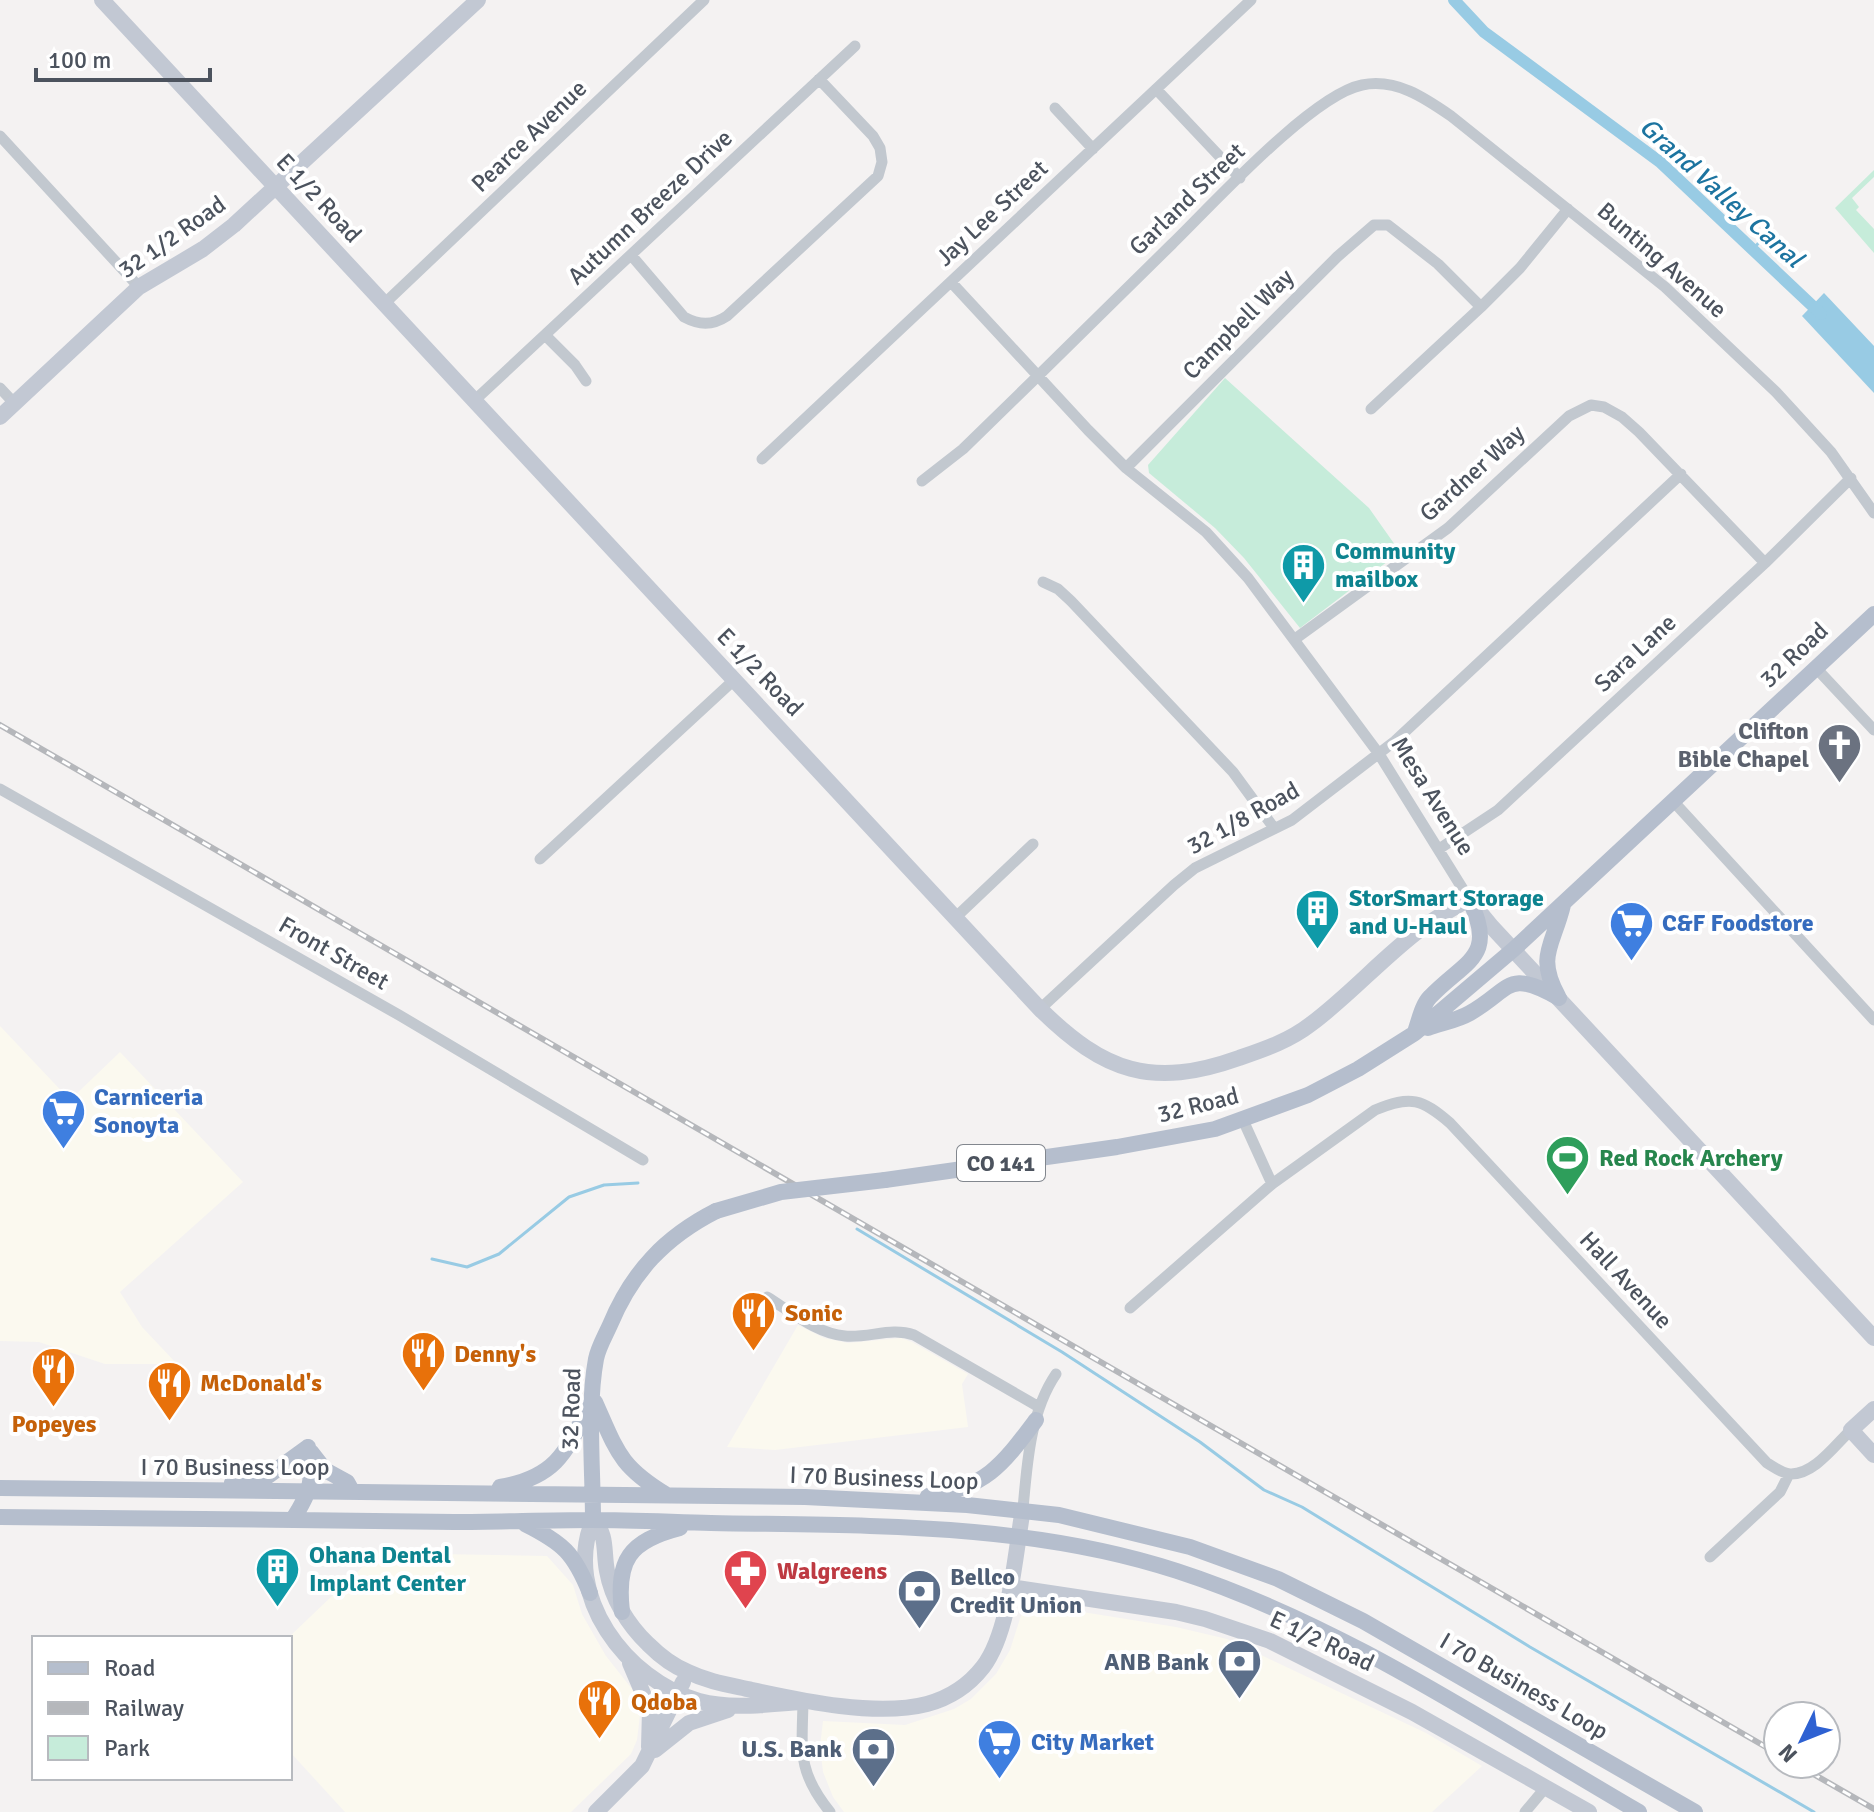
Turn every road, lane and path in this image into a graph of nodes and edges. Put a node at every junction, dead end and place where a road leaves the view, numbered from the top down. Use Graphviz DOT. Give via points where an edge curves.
graph roads {
  1 [pos="102,0"];
  2 [pos="478,0"];
  3 [pos="704,0"];
  4 [pos="1251,0"];
  5 [pos="855,46"];
  6 [pos="819,79"];
  7 [pos="1384,83"];
  8 [pos="1156,89"];
  9 [pos="1055,108"];
  10 [pos="0,136"];
  11 [pos="1093,149"];
  12 [pos="1240,178"];
  13 [pos="276,187"];
  14 [pos="1568,209"];
  15 [pos="631,255"];
  16 [pos="951,282"];
  17 [pos="139,287"];
  18 [pos="385,303"];
  19 [pos="1481,307"];
  20 [pos="545,335"];
  21 [pos="1038,375"];
  22 [pos="586,381"];
  23 [pos="0,388"];
  24 [pos="475,400"];
  25 [pos="15,404"];
  26 [pos="1371,409"];
  27 [pos="0,417"];
  28 [pos="762,459"];
  29 [pos="1126,468"];
  30 [pos="1681,474"];
  31 [pos="1851,478"];
  32 [pos="922,481"];
  33 [pos="1874,513"];
  34 [pos="1765,563"];
  35 [pos="1043,582"];
  36 [pos="1874,614"];
  37 [pos="1295,639"];
  38 [pos="1816,668"];
  39 [pos="734,680"];
  40 [pos="1874,730"];
  41 [pos="1379,754"];
  42 [pos="0,789"];
  43 [pos="1673,801"];
  44 [pos="1274,828"];
  45 [pos="1033,844"];
  46 [pos="1439,849"];
  47 [pos="540,859"];
  48 [pos="1469,899"];
  49 [pos="1563,904"];
  50 [pos="956,917"];
  51 [pos="1514,949"];
  52 [pos="1559,998"];
  53 [pos="1040,1009"];
  54 [pos="1874,1020"];
  55 [pos="1415,1033"];
  56 [pos="1243,1120"];
  57 [pos="643,1160"];
  58 [pos="1272,1184"];
  59 [pos="767,1297"];
  60 [pos="1130,1308"];
  61 [pos="1874,1338"];
  62 [pos="1056,1374"];
  63 [pos="593,1397"];
  64 [pos="1874,1409"];
  65 [pos="1038,1413"];
  66 [pos="1851,1430"];
  67 [pos="308,1447"];
  68 [pos="1874,1455"];
  69 [pos="1789,1474"];
  70 [pos="0,1488"];
  71 [pos="149,1491"];
  72 [pos="352,1491"];
  73 [pos="310,1493"];
  74 [pos="458,1494"];
  75 [pos="593,1494"];
  76 [pos="669,1496"];
  77 [pos="896,1500"];
  78 [pos="1023,1509"];
  79 [pos="0,1517"];
  80 [pos="293,1519"];
  81 [pos="593,1520"];
  82 [pos="520,1522"];
  83 [pos="713,1523"];
  84 [pos="1018,1536"];
  85 [pos="1710,1557"];
  86 [pos="1010,1587"];
  87 [pos="590,1593"];
  88 [pos="622,1612"];
  89 [pos="623,1651"];
  90 [pos="686,1672"];
  91 [pos="679,1692"];
  92 [pos="803,1702"];
  93 [pos="748,1706"];
  94 [pos="648,1756"];
  95 [pos="1546,1787"];
  96 [pos="596,1812"];
  97 [pos="830,1812"];
  98 [pos="1525,1812"];
  99 [pos="1589,1812"];
  100 [pos="1639,1812"];
  101 [pos="1695,1812"];
  1 -- 13 [label="street, E 1/2 Road"];
  2 -- 13 [label="street, 32 1/2 Road"];
  3 -- 18 [label="street, Pearce Avenue"];
  4 -- 8 [label="street, Jay Lee Street"];
  5 -- 6 [label="street, Autumn Breeze Drive"];
  6 -- 15 [label="street, Autumn Breeze Drive"];
  6 -- 15 [label="street" via="873,136 882,162 878,176 824,229 715,323 684,317"];
  7 -- 12 [label="street, Garland Street" via="1338,94"];
  7 -- 14 [label="street, Bunting Avenue" via="1419,94"];
  8 -- 11 [label="street, Jay Lee Street"];
  8 -- 12 [label="street"];
  9 -- 11 [label="street"];
  10 -- 17 [label="street"];
  11 -- 16 [label="street, Jay Lee Street"];
  12 -- 21 [label="street, Garland Street"];
  13 -- 17 [label="street, 32 1/2 Road" via="218,238"];
  13 -- 18 [label="street, E 1/2 Road"];
  14 -- 19 [label="street"];
  14 -- 31 [label="street, Bunting Avenue" via="1665,287 1776,392"];
  15 -- 20 [label="street, Autumn Breeze Drive"];
  16 -- 21 [label="street, Mesa Avenue"];
  16 -- 28 [label="street, Jay Lee Street"];
  17 -- 25 [label="street, 32 1/2 Road"];
  18 -- 24 [label="street, E 1/2 Road"];
  19 -- 26 [label="street"];
  19 -- 29 [label="street, Campbell Way" via="1388,225 1374,225"];
  20 -- 22 [label="street"];
  20 -- 24 [label="street, Autumn Breeze Drive"];
  21 -- 29 [label="street, Mesa Avenue"];
  21 -- 32 [label="street, Garland Street" via="963,449"];
  23 -- 25 [label="street"];
  24 -- 39 [label="street, E 1/2 Road"];
  25 -- 27 [label="street, 32 1/2 Road"];
  29 -- 37 [label="street, Mesa Avenue" via="1206,532"];
  30 -- 34 [label="street"];
  30 -- 37 [label="street, Gardner Way" via="1622,417 1591,405 1569,416 1448,528"];
  30 -- 41 [label="street, 32 1/8 Road"];
  31 -- 33 [label="street, Bunting Avenue"];
  31 -- 34 [label="street, Sara Lane"];
  34 -- 46 [label="street, Sara Lane" via="1498,810"];
  35 -- 44 [label="street" via="1071,601 1233,772"];
  36 -- 38 [label="main road, 32 Road / CO 141"];
  37 -- 41 [label="street, Mesa Avenue"];
  38 -- 40 [label="street"];
  38 -- 43 [label="main road, 32 Road / CO 141"];
  39 -- 47 [label="street"];
  39 -- 50 [label="street, E 1/2 Road"];
  41 -- 44 [label="street, 32 1/8 Road"];
  41 -- 46 [label="street, Mesa Avenue"];
  42 -- 57 [label="street, Front Street"];
  43 -- 49 [label="main road, 32 Road / CO 141"];
  43 -- 54 [label="street"];
  44 -- 53 [label="street, 32 1/8 Road" via="1195,868"];
  45 -- 50 [label="street"];
  46 -- 48 [label="street, Mesa Avenue"];
  48 -- 51 [label="street, Mesa Avenue"];
  48 -- 53 [label="street, E 1/2 Road" via="1420,929 1299,1033 1205,1069 1159,1074 1113,1064 1078,1043"];
  48 -- 55 [label="main road" via="1479,921 1480,944 1465,967 1427,1000"];
  49 -- 51 [label="main road, 32 Road / CO 141"];
  49 -- 52 [label="main road" via="1545,963"];
  50 -- 53 [label="street, E 1/2 Road"];
  51 -- 52 [label="street, Mesa Avenue"];
  51 -- 55 [label="main road, 32 Road / CO 141"];
  52 -- 55 [label="main road" via="1531,984 1514,983 1470,1013"];
  52 -- 61 [label="street, Mesa Avenue"];
  55 -- 56 [label="main road, 32 Road / CO 141" via="1323,1087"];
  56 -- 58 [label="street"];
  56 -- 63 [label="main road, 32 Road / CO 141, bridge" via="1142,1143 781,1192 716,1211 674,1235 631,1282 596,1357"];
  58 -- 60 [label="street"];
  58 -- 69 [label="street, Hall Avenue" via="1375,1110 1394,1102 1430,1106 1767,1463"];
  59 -- 65 [label="street" via="833,1334 914,1335"];
  62 -- 65 [label="street, 32 Road"];
  63 -- 74 [label="main road" via="565,1454 549,1470 528,1481"];
  63 -- 75 [label="main road, 32 Road / CO 141"];
  63 -- 76 [label="main road" via="622,1459"];
  64 -- 66 [label="street"];
  65 -- 77 [label="main road" via="1003,1463 982,1481"];
  65 -- 78 [label="street, 32 Road"];
  66 -- 68 [label="street"];
  66 -- 69 [label="street" via="1812,1467"];
  67 -- 71 [label="main road" via="256,1480"];
  67 -- 72 [label="main road" via="331,1476 347,1482"];
  67 -- 73 [label="main road"];
  69 -- 85 [label="street" via="1780,1492"];
  70 -- 71 [label="main road, I 70 Business Loop"];
  71 -- 73 [label="main road, I 70 Business Loop"];
  72 -- 73 [label="main road, I 70 Business Loop"];
  72 -- 74 [label="main road, I 70 Business Loop"];
  73 -- 80 [label="main road"];
  74 -- 75 [label="main road, I 70 Business Loop"];
  75 -- 76 [label="main road, I 70 Business Loop"];
  75 -- 81 [label="main road, 32 Road / CO 141"];
  76 -- 77 [label="main road, I 70 Business Loop"];
  77 -- 78 [label="main road, I 70 Business Loop"];
  78 -- 84 [label="street, 32 Road"];
  78 -- 101 [label="main road, I 70 Business Loop" via="1144,1534 1278,1579 1363,1621"];
  79 -- 80 [label="main road, I 70 Business Loop"];
  80 -- 82 [label="main road, I 70 Business Loop"];
  81 -- 82 [label="main road, I 70 Business Loop"];
  81 -- 83 [label="main road, I 70 Business Loop"];
  81 -- 87 [label="street, 32 Road" via="585,1545"];
  81 -- 88 [label="street, 32 Road" via="602,1529 607,1572"];
  82 -- 87 [label="main road" via="564,1546"];
  83 -- 84 [label="main road, I 70 Business Loop"];
  83 -- 88 [label="main road" via="660,1533 635,1547 621,1574"];
  84 -- 86 [label="street, 32 Road"];
  84 -- 100 [label="main road, I 70 Business Loop" via="1173,1569 1280,1610 1353,1645"];
  86 -- 92 [label="street, 32 Road" via="997,1640 984,1666 942,1699 897,1708"];
  86 -- 95 [label="street, E 1/2 Road" via="1176,1612 1270,1641"];
  87 -- 89 [label="street, 32 Road" via="602,1624"];
  88 -- 90 [label="street, 32 Road" via="650,1646"];
  89 -- 91 [label="street, 32 Road"];
  89 -- 94 [label="street" via="650,1710"];
  90 -- 91 [label="street"];
  90 -- 92 [label="street, 32 Road"];
  91 -- 93 [label="street, 32 Road" via="696,1700"];
  91 -- 94 [label="street"];
  92 -- 93 [label="street, 32 Road"];
  92 -- 97 [label="street" via="804,1768"];
  93 -- 94 [label="street" via="689,1723"];
  94 -- 96 [label="street"];
  95 -- 98 [label="street"];
  95 -- 99 [label="street, E 1/2 Road"];
}
